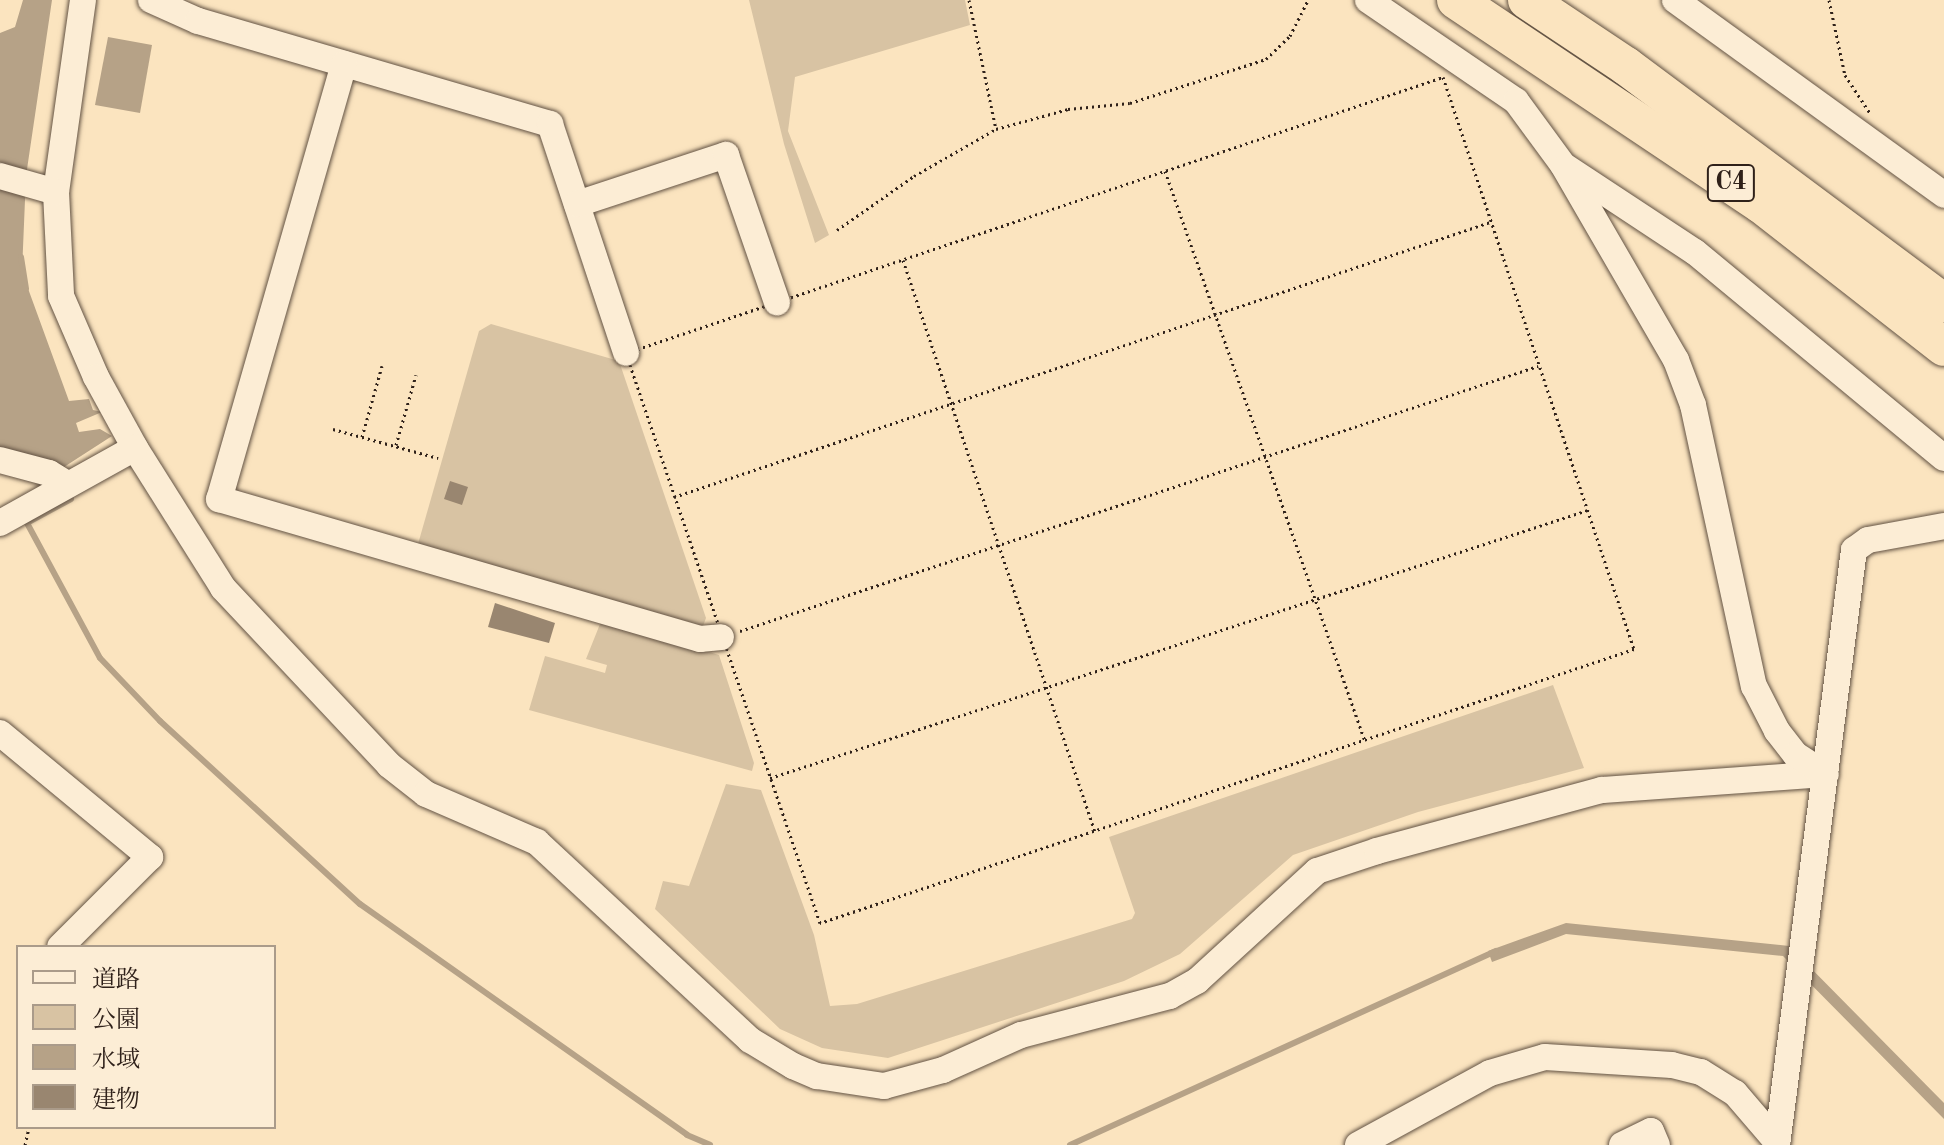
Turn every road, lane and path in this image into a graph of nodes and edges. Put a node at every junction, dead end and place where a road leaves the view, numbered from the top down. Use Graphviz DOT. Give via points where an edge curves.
graph roads {
  1 [pos="83,0"];
  2 [pos="151,0"];
  3 [pos="969,0"];
  4 [pos="1308,0"];
  5 [pos="1368,0"];
  6 [pos="1456,0"];
  7 [pos="1527,0"];
  8 [pos="1675,0"];
  9 [pos="1829,0"];
  10 [pos="344,64"];
  11 [pos="1878,125"];
  12 [pos="996,129"];
  13 [pos="1563,165"];
  14 [pos="1165,171"];
  15 [pos="0,176"];
  16 [pos="47,189"];
  17 [pos="1944,195"];
  18 [pos="577,204"];
  19 [pos="1491,222"];
  20 [pos="837,230"];
  21 [pos="777,302"];
  22 [pos="1944,303"];
  23 [pos="1218,314"];
  24 [pos="1944,347"];
  25 [pos="626,353"];
  26 [pos="1539,365"];
  27 [pos="382,366"];
  28 [pos="416,375"];
  29 [pos="951,404"];
  30 [pos="333,429"];
  31 [pos="362,437"];
  32 [pos="395,446"];
  33 [pos="135,448"];
  34 [pos="1266,456"];
  35 [pos="438,458"];
  36 [pos="1944,458"];
  37 [pos="0,460"];
  38 [pos="67,484"];
  39 [pos="674,497"];
  40 [pos="1588,510"];
  41 [pos="0,523"];
  42 [pos="1944,526"];
  43 [pos="1000,545"];
  44 [pos="1316,598"];
  45 [pos="721,637"];
  46 [pos="1046,687"];
  47 [pos="1365,741"];
  48 [pos="5,746"];
  49 [pos="1825,774"];
  50 [pos="770,778"];
  51 [pos="1095,832"];
  52 [pos="62,945"];
  53 [pos="1777,1144"];
  54 [pos="1358,1145"];
  55 [pos="1622,1145"];
  56 [pos="1657,1145"];
  1 -- 16 [label="street"];
  2 -- 10 [label="street" via="198,21"];
  3 -- 12 [label="path"];
  4 -- 12 [label="path" via="1290,36 1266,59 1130,103 1068,109"];
  5 -- 13 [label="street" via="1516,101"];
  6 -- 24 [label="highway, C4" via="1761,204"];
  7 -- 22 [label="highway, C4" via="1626,66"];
  8 -- 17 [label="street"];
  9 -- 11 [label="path" via="1845,75"];
  10 -- 18 [label="street" via="550,124"];
  10 -- 45 [label="street" via="219,499 700,639"];
  12 -- 20 [label="path" via="914,176"];
  13 -- 36 [label="street" via="1695,252"];
  13 -- 49 [label="street" via="1676,360 1693,405 1754,686 1796,755"];
  14 -- 19 [label="path" via="1443,77"];
  14 -- 23 [label="path"];
  14 -- 29 [label="path" via="903,260"];
  15 -- 16 [label="street"];
  16 -- 33 [label="street" via="61,296"];
  18 -- 21 [label="street" via="726,155"];
  18 -- 25 [label="street"];
  19 -- 23 [label="path"];
  19 -- 26 [label="path"];
  23 -- 29 [label="path"];
  23 -- 34 [label="path"];
  25 -- 39 [label="path"];
  26 -- 34 [label="path"];
  26 -- 40 [label="path"];
  27 -- 31 [label="path"];
  28 -- 32 [label="path"];
  29 -- 39 [label="path"];
  29 -- 43 [label="path"];
  30 -- 31 [label="path"];
  31 -- 32 [label="path"];
  32 -- 35 [label="path"];
  33 -- 38 [label="street"];
  33 -- 49 [label="street" via="223,588 389,765 426,794 537,842 750,1040 793,1066 857,1084 909,1081 1021,1035 1170,996 1197,981 1317,871 1377,851 1602,790"];
  34 -- 43 [label="path"];
  34 -- 44 [label="path"];
  37 -- 38 [label="street" via="49,473"];
  38 -- 41 [label="street"];
  39 -- 45 [label="path"];
  40 -- 44 [label="path"];
  40 -- 47 [label="path" via="1634,649"];
  42 -- 49 [label="street" via="1868,540 1854,550"];
  43 -- 45 [label="path"];
  43 -- 46 [label="path"];
  44 -- 46 [label="path"];
  44 -- 47 [label="path"];
  45 -- 50 [label="path"];
  46 -- 50 [label="path"];
  46 -- 51 [label="path"];
  47 -- 51 [label="path"];
  48 -- 52 [label="street" via="150,857"];
  49 -- 53 [label="street"];
  50 -- 51 [label="path" via="820,923"];
  53 -- 54 [label="street" via="1735,1093 1701,1072 1672,1065 1545,1057 1490,1073"];
  55 -- 56 [label="street" via="1651,1131"];
}
